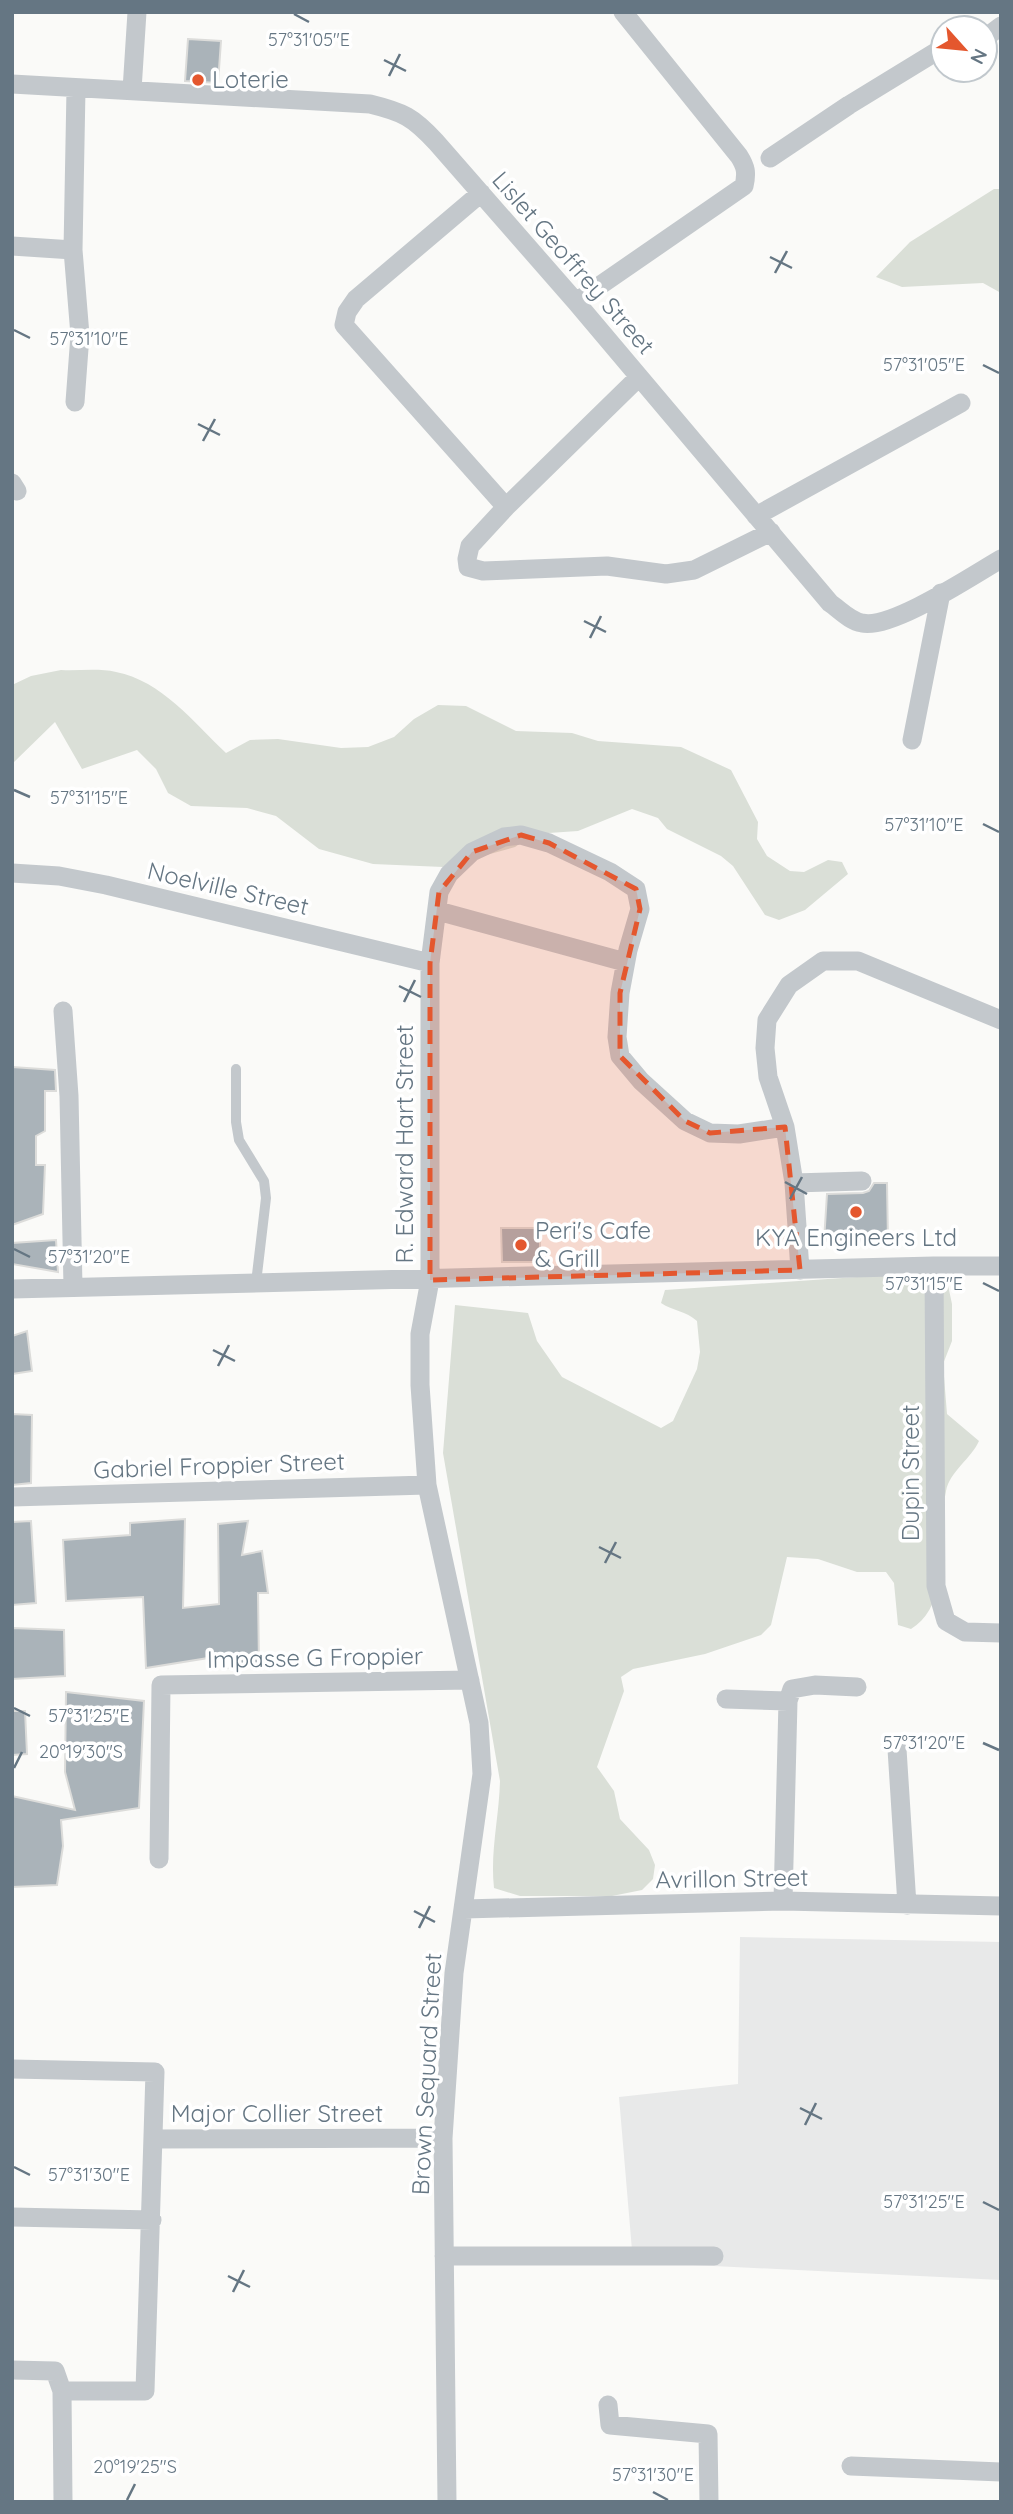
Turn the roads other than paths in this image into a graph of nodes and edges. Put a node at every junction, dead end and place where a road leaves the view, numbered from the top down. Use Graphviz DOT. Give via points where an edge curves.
graph roads {
  1 [pos="137,12"];
  2 [pos="623,12"];
  3 [pos="929,56"];
  4 [pos="12,84"];
  5 [pos="76,89"];
  6 [pos="132,90"];
  7 [pos="770,158"];
  8 [pos="481,193"];
  9 [pos="12,246"];
  10 [pos="73,250"];
  11 [pos="576,302"];
  12 [pos="639,377"];
  13 [pos="75,402"];
  14 [pos="961,403"];
  15 [pos="506,507"];
  16 [pos="756,516"];
  17 [pos="771,532"];
  18 [pos="1001,559"];
  19 [pos="941,593"];
  20 [pos="912,740"];
  21 [pos="12,873"];
  22 [pos="438,911"];
  23 [pos="625,962"];
  24 [pos="430,963"];
  25 [pos="63,1011"];
  26 [pos="1001,1020"];
  27 [pos="236,1069"];
  28 [pos="785,1127"];
  29 [pos="862,1181"];
  30 [pos="794,1183"];
  31 [pos="934,1266"];
  32 [pos="1001,1266"];
  33 [pos="800,1270"];
  34 [pos="430,1280"];
  35 [pos="256,1283"];
  36 [pos="73,1287"];
  37 [pos="12,1289"];
  38 [pos="427,1485"];
  39 [pos="12,1497"];
  40 [pos="1001,1633"];
  41 [pos="470,1680"];
  42 [pos="857,1687"];
  43 [pos="726,1699"];
  44 [pos="788,1701"];
  45 [pos="897,1749"];
  46 [pos="159,1859"];
  47 [pos="783,1901"];
  48 [pos="906,1905"];
  49 [pos="1001,1906"];
  50 [pos="464,1909"];
  51 [pos="12,2069"];
  52 [pos="443,2138"];
  53 [pos="153,2139"];
  54 [pos="12,2217"];
  55 [pos="152,2220"];
  56 [pos="444,2256"];
  57 [pos="714,2256"];
  58 [pos="12,2370"];
  59 [pos="62,2391"];
  60 [pos="608,2405"];
  61 [pos="851,2466"];
  62 [pos="1001,2472"];
  63 [pos="63,2502"];
  64 [pos="447,2502"];
  65 [pos="709,2502"];
  1 -- 6 [label="street"];
  2 -- 11 [label="street" via="739,156 746,175 744,186"];
  3 -- 7 [label="street"];
  4 -- 5 [label="street, Lislet Geoffrey Street"];
  5 -- 6 [label="street, Lislet Geoffrey Street"];
  5 -- 10 [label="street"];
  6 -- 8 [label="street, Lislet Geoffrey Street" via="370,104 401,111 422,126"];
  8 -- 11 [label="street, Lislet Geoffrey Street"];
  8 -- 15 [label="street" via="356,299 344,325"];
  9 -- 10 [label="street"];
  10 -- 13 [label="street" via="80,335"];
  11 -- 12 [label="street, Lislet Geoffrey Street"];
  12 -- 15 [label="street"];
  12 -- 16 [label="street, Lislet Geoffrey Street"];
  14 -- 16 [label="street"];
  15 -- 17 [label="street" via="470,546 468,567 483,571 607,566 666,574 694,570"];
  16 -- 17 [label="street, Lislet Geoffrey Street"];
  17 -- 19 [label="street, Lislet Geoffrey Street" via="830,603 863,624 889,621"];
  18 -- 19 [label="street, Lislet Geoffrey Street"];
  19 -- 20 [label="street"];
  21 -- 24 [label="street, Noelville Street" via="106,885"];
  22 -- 23 [label="street"];
  22 -- 23 [label="street, R. Edward Hart Street" via="439,892 449,874 472,852 504,836 522,835 549,843 636,889 640,909"];
  22 -- 24 [label="street, R. Edward Hart Street"];
  23 -- 28 [label="street" via="617,1037 620,1056 641,1081 685,1121 710,1133"];
  24 -- 34 [label="street, R. Edward Hart Street"];
  25 -- 36 [label="street"];
  26 -- 28 [label="street" via="858,961 823,961 789,985 767,1020 768,1077"];
  27 -- 35 [label="lane" via="239,1140 264,1181 266,1198"];
  28 -- 30 [label="street"];
  29 -- 30 [label="street"];
  30 -- 33 [label="street"];
  31 -- 32 [label="street"];
  31 -- 33 [label="street"];
  31 -- 40 [label="street, Dupin Street" via="938,1596 946,1621 965,1632"];
  33 -- 34 [label="street"];
  34 -- 35 [label="street"];
  34 -- 38 [label="street, Brown Sequard Street" via="420,1334"];
  35 -- 36 [label="street"];
  36 -- 37 [label="street"];
  38 -- 39 [label="street, Gabriel Froppier Street"];
  38 -- 41 [label="street, Brown Sequard Street"];
  41 -- 46 [label="street, Impasse G Froppier" via="161,1685"];
  41 -- 50 [label="street, Brown Sequard Street" via="482,1774"];
  42 -- 44 [label="street" via="792,1689"];
  43 -- 44 [label="street"];
  44 -- 47 [label="street"];
  45 -- 48 [label="street"];
  47 -- 48 [label="street, Avrillon Street"];
  47 -- 50 [label="street, Avrillon Street"];
  48 -- 49 [label="street, Avrillon Street"];
  50 -- 52 [label="street, Brown Sequard Street" via="454,1973"];
  51 -- 53 [label="street" via="155,2072"];
  52 -- 53 [label="street, Major Collier Street"];
  52 -- 56 [label="street, Brown Sequard Street"];
  53 -- 55 [label="street"];
  54 -- 55 [label="street"];
  55 -- 59 [label="street" via="145,2391"];
  56 -- 57 [label="street"];
  56 -- 64 [label="street, Brown Sequard Street"];
  58 -- 59 [label="street" via="55,2371"];
  59 -- 63 [label="street"];
  60 -- 65 [label="street" via="610,2425 708,2434"];
  61 -- 62 [label="street"];
}
